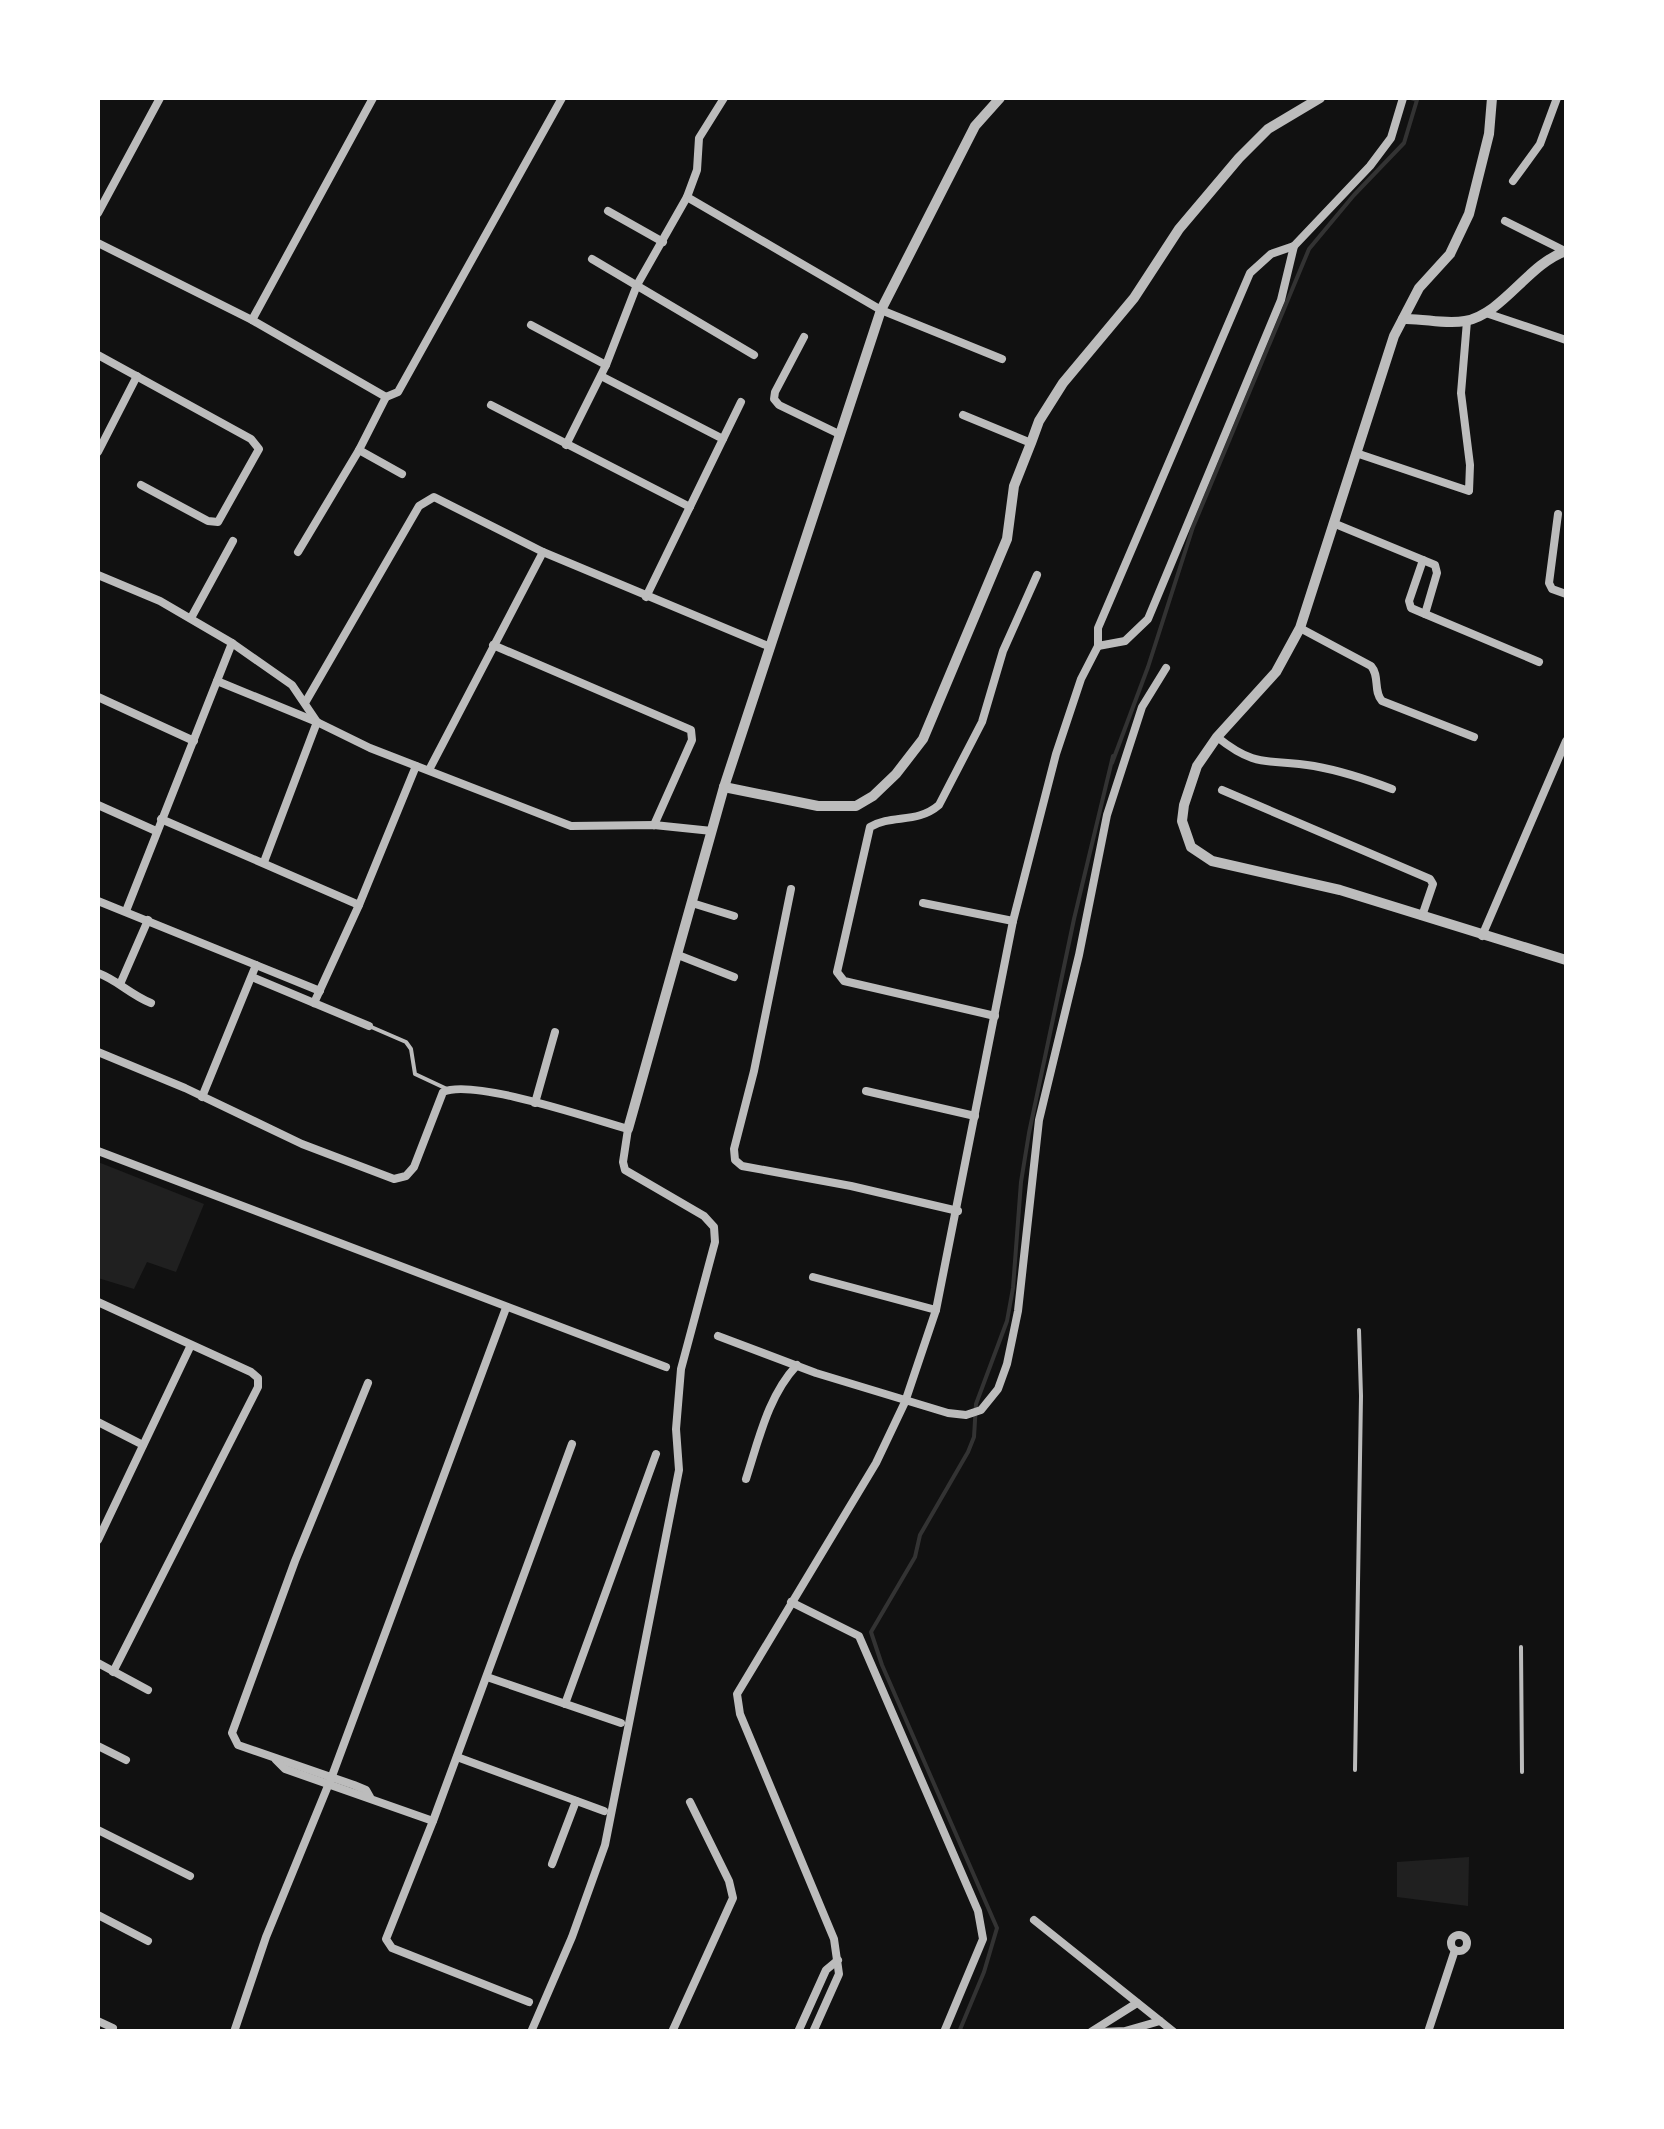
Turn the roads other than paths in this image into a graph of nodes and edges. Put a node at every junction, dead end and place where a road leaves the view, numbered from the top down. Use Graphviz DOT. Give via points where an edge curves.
graph roads {
  1 [pos="160,98"];
  2 [pos="373,98"];
  3 [pos="562,98"];
  4 [pos="724,98"];
  5 [pos="1000,98"];
  6 [pos="1320,98"];
  7 [pos="1404,98"];
  8 [pos="1492,98"];
  9 [pos="1557,98"];
  10 [pos="1514,181"];
  11 [pos="687,197"];
  12 [pos="608,211"];
  13 [pos="98,213"];
  14 [pos="1505,221"];
  15 [pos="98,242"];
  16 [pos="664,242"];
  17 [pos="1294,246"];
  18 [pos="1566,251"];
  19 [pos="592,258"];
  20 [pos="638,284"];
  21 [pos="881,310"];
  22 [pos="1486,312"];
  23 [pos="1403,319"];
  24 [pos="252,320"];
  25 [pos="1466,320"];
  26 [pos="531,324"];
  27 [pos="804,336"];
  28 [pos="1566,340"];
  29 [pos="98,355"];
  30 [pos="754,355"];
  31 [pos="1002,359"];
  32 [pos="606,365"];
  33 [pos="137,376"];
  34 [pos="601,376"];
  35 [pos="386,397"];
  36 [pos="741,402"];
  37 [pos="491,405"];
  38 [pos="963,416"];
  39 [pos="839,434"];
  40 [pos="723,439"];
  41 [pos="1031,443"];
  42 [pos="566,445"];
  43 [pos="360,450"];
  44 [pos="98,452"];
  45 [pos="1356,453"];
  46 [pos="402,474"];
  47 [pos="140,485"];
  48 [pos="690,507"];
  49 [pos="1558,514"];
  50 [pos="1333,523"];
  51 [pos="233,541"];
  52 [pos="298,552"];
  53 [pos="543,552"];
  54 [pos="1423,560"];
  55 [pos="98,575"];
  56 [pos="1037,575"];
  57 [pos="1566,594"];
  58 [pos="646,597"];
  59 [pos="1426,614"];
  60 [pos="191,618"];
  61 [pos="1300,628"];
  62 [pos="232,643"];
  63 [pos="493,645"];
  64 [pos="768,646"];
  65 [pos="1098,646"];
  66 [pos="1538,662"];
  67 [pos="1166,668"];
  68 [pos="217,682"];
  69 [pos="98,697"];
  70 [pos="305,703"];
  71 [pos="317,722"];
  72 [pos="1218,736"];
  73 [pos="1474,737"];
  74 [pos="194,740"];
  75 [pos="1566,741"];
  76 [pos="416,766"];
  77 [pos="429,770"];
  78 [pos="724,788"];
  79 [pos="1392,789"];
  80 [pos="1222,790"];
  81 [pos="98,806"];
  82 [pos="160,819"];
  83 [pos="654,825"];
  84 [pos="712,830"];
  85 [pos="156,831"];
  86 [pos="264,862"];
  87 [pos="791,889"];
  88 [pos="98,901"];
  89 [pos="923,902"];
  90 [pos="692,903"];
  91 [pos="360,905"];
  92 [pos="126,911"];
  93 [pos="734,916"];
  94 [pos="1422,916"];
  95 [pos="148,920"];
  96 [pos="1013,921"];
  97 [pos="1482,936"];
  98 [pos="678,955"];
  99 [pos="1566,960"];
  100 [pos="256,965"];
  101 [pos="98,973"];
  102 [pos="734,976"];
  103 [pos="252,977"];
  104 [pos="121,982"];
  105 [pos="320,992"];
  106 [pos="150,1003"];
  107 [pos="314,1003"];
  108 [pos="995,1016"];
  109 [pos="369,1026"];
  110 [pos="555,1032"];
  111 [pos="98,1052"];
  112 [pos="448,1089"];
  113 [pos="866,1091"];
  114 [pos="202,1097"];
  115 [pos="535,1103"];
  116 [pos="976,1116"];
  117 [pos="628,1129"];
  118 [pos="98,1151"];
  119 [pos="958,1211"];
  120 [pos="813,1277"];
  121 [pos="98,1302"];
  122 [pos="506,1308"];
  123 [pos="936,1310"];
  124 [pos="1359,1330"];
  125 [pos="718,1336"];
  126 [pos="190,1346"];
  127 [pos="797,1365"];
  128 [pos="666,1367"];
  129 [pos="368,1383"];
  130 [pos="905,1402"];
  131 [pos="98,1422"];
  132 [pos="572,1444"];
  133 [pos="143,1445"];
  134 [pos="656,1454"];
  135 [pos="746,1478"];
  136 [pos="98,1540"];
  137 [pos="791,1602"];
  138 [pos="1521,1646"];
  139 [pos="98,1664"];
  140 [pos="113,1672"];
  141 [pos="486,1676"];
  142 [pos="148,1690"];
  143 [pos="565,1704"];
  144 [pos="621,1723"];
  145 [pos="98,1746"];
  146 [pos="457,1757"];
  147 [pos="126,1760"];
  148 [pos="1355,1770"];
  149 [pos="1522,1772"];
  150 [pos="330,1781"];
  151 [pos="576,1801"];
  152 [pos="690,1802"];
  153 [pos="604,1811"];
  154 [pos="433,1821"];
  155 [pos="98,1830"];
  156 [pos="552,1864"];
  157 [pos="190,1876"];
  158 [pos="98,1915"];
  159 [pos="1034,1920"];
  160 [pos="148,1941"];
  161 [pos="1455,1950"];
  162 [pos="838,1960"];
  163 [pos="529,2002"];
  164 [pos="1136,2003"];
  165 [pos="98,2021"];
  166 [pos="1160,2021"];
  167 [pos="113,2028"];
  168 [pos="234,2032"];
  169 [pos="531,2032"];
  170 [pos="672,2032"];
  171 [pos="798,2032"];
  172 [pos="813,2032"];
  173 [pos="944,2032"];
  174 [pos="1091,2032"];
  175 [pos="1101,2032"];
  176 [pos="1174,2032"];
  177 [pos="1428,2032"];
  1 -- 13 [label="street"];
  2 -- 24 [label="street"];
  3 -- 35 [label="street" via="398,392"];
  4 -- 11 [label="street" via="699,138"];
  5 -- 21 [label="street" via="976,126"];
  6 -- 41 [label="street" via="1268,129 1178,228 1134,298 1063,383"];
  7 -- 17 [label="street" via="1391,138"];
  8 -- 23 [label="street" via="1484,163 1462,234"];
  9 -- 10 [label="street" via="1540,144"];
  11 -- 16 [label="street"];
  11 -- 21 [label="street"];
  12 -- 16 [label="street"];
  14 -- 18 [label="street"];
  15 -- 24 [label="street"];
  16 -- 20 [label="street"];
  17 -- 65 [label="street" via="1271,254 1250,273 1098,628"];
  17 -- 65 [label="street" via="1281,300 1148,619 1125,642"];
  18 -- 22 [label="street"];
  19 -- 20 [label="street"];
  20 -- 30 [label="street"];
  20 -- 32 [label="street"];
  21 -- 31 [label="street"];
  21 -- 39 [label="street"];
  22 -- 25 [label="street"];
  22 -- 28 [label="street"];
  23 -- 25 [label="street"];
  23 -- 45 [label="street"];
  24 -- 35 [label="street"];
  25 -- 45 [label="street" via="1461,393 1468,490"];
  26 -- 32 [label="street"];
  27 -- 39 [label="street" via="774,399"];
  29 -- 33 [label="street"];
  32 -- 34 [label="street"];
  33 -- 44 [label="street"];
  33 -- 47 [label="street" via="260,449 218,522"];
  34 -- 40 [label="street"];
  34 -- 42 [label="street"];
  35 -- 43 [label="street"];
  36 -- 40 [label="street"];
  37 -- 42 [label="street"];
  38 -- 41 [label="street"];
  39 -- 64 [label="street"];
  40 -- 48 [label="street"];
  41 -- 78 [label="street" via="1014,486 1007,539 924,738 896,774 856,806 818,806"];
  42 -- 48 [label="street"];
  43 -- 46 [label="street"];
  43 -- 52 [label="street"];
  45 -- 50 [label="street"];
  48 -- 58 [label="street"];
  49 -- 57 [label="street" via="1548,582"];
  50 -- 54 [label="street"];
  50 -- 61 [label="street"];
  51 -- 60 [label="street"];
  53 -- 58 [label="street"];
  53 -- 63 [label="street"];
  53 -- 70 [label="street" via="441,498 423,501"];
  54 -- 59 [label="street" via="1437,570"];
  54 -- 59 [label="street" via="1408,601"];
  55 -- 60 [label="street"];
  56 -- 108 [label="street" via="1003,651 982,722 939,805 912,820 870,827 837,972 844,981"];
  58 -- 64 [label="street"];
  59 -- 66 [label="street"];
  60 -- 62 [label="street"];
  61 -- 72 [label="street" via="1276,672"];
  61 -- 73 [label="street" via="1371,666 1382,700"];
  62 -- 68 [label="street"];
  62 -- 70 [label="street" via="292,685"];
  63 -- 77 [label="street"];
  63 -- 83 [label="street" via="691,730"];
  64 -- 78 [label="street"];
  65 -- 96 [label="street" via="1056,754"];
  67 -- 130 [label="street" via="1142,707 1107,815 1040,1120 1007,1364 980,1410 948,1413"];
  68 -- 71 [label="street"];
  68 -- 74 [label="street"];
  69 -- 74 [label="street"];
  70 -- 71 [label="street"];
  71 -- 76 [label="street"];
  71 -- 86 [label="street"];
  72 -- 79 [label="street" via="1257,761 1355,774"];
  72 -- 94 [label="street" via="1197,766 1184,805 1191,846 1212,861"];
  74 -- 82 [label="street"];
  75 -- 97 [label="street"];
  76 -- 77 [label="street"];
  76 -- 91 [label="street"];
  77 -- 83 [label="street" via="571,826"];
  78 -- 84 [label="street"];
  80 -- 94 [label="street" via="1430,880"];
  81 -- 85 [label="street"];
  82 -- 85 [label="street"];
  82 -- 86 [label="street"];
  83 -- 84 [label="street"];
  84 -- 90 [label="street"];
  85 -- 92 [label="street"];
  86 -- 91 [label="street"];
  87 -- 119 [label="street" via="735,1160"];
  88 -- 92 [label="street"];
  89 -- 96 [label="street"];
  90 -- 93 [label="street"];
  90 -- 98 [label="street"];
  91 -- 105 [label="street"];
  92 -- 95 [label="street"];
  94 -- 97 [label="street"];
  95 -- 100 [label="street"];
  95 -- 104 [label="street"];
  96 -- 108 [label="street"];
  97 -- 99 [label="street"];
  98 -- 102 [label="street"];
  98 -- 117 [label="street"];
  100 -- 103 [label="street"];
  100 -- 105 [label="street"];
  101 -- 104 [label="street"];
  103 -- 107 [label="street"];
  103 -- 114 [label="street"];
  104 -- 106 [label="street"];
  105 -- 107 [label="street"];
  107 -- 109 [label="street"];
  108 -- 116 [label="street"];
  109 -- 112 [label="lane" via="406,1042 415,1074"];
  110 -- 115 [label="street"];
  111 -- 114 [label="street"];
  112 -- 114 [label="street" via="411,1173 394,1179"];
  112 -- 115 [label="street"];
  113 -- 116 [label="street"];
  115 -- 117 [label="street"];
  116 -- 119 [label="street"];
  117 -- 169 [label="street" via="626,1170 704,1216 716,1238 682,1369 679,1470 605,1846"];
  118 -- 122 [label="street"];
  119 -- 123 [label="street"];
  120 -- 123 [label="street"];
  121 -- 126 [label="street"];
  122 -- 128 [label="street"];
  122 -- 150 [label="street"];
  123 -- 130 [label="street"];
  124 -- 148 [label="lane"];
  125 -- 127 [label="street"];
  126 -- 133 [label="street"];
  126 -- 140 [label="street" via="251,1372 258,1387"];
  127 -- 130 [label="street"];
  127 -- 135 [label="street" via="770,1407"];
  129 -- 150 [label="street" via="232,1733 238,1745"];
  130 -- 137 [label="street" via="876,1463"];
  131 -- 133 [label="street"];
  132 -- 141 [label="street"];
  133 -- 136 [label="street"];
  134 -- 143 [label="street"];
  137 -- 162 [label="street" via="737,1700"];
  137 -- 173 [label="street" via="860,1636 978,1911 983,1939"];
  138 -- 149 [label="lane"];
  139 -- 140 [label="street"];
  140 -- 142 [label="street"];
  141 -- 143 [label="street"];
  141 -- 146 [label="street"];
  143 -- 144 [label="street"];
  145 -- 147 [label="street"];
  146 -- 151 [label="street"];
  146 -- 154 [label="street"];
  150 -- 154 [label="street"];
  150 -- 168 [label="street"];
  151 -- 153 [label="street"];
  151 -- 156 [label="street"];
  152 -- 170 [label="street" via="732,1898"];
  154 -- 163 [label="street" via="388,1945"];
  155 -- 157 [label="street"];
  158 -- 160 [label="street"];
  159 -- 164 [label="street"];
  161 -- 177 [label="street"];
  162 -- 171 [label="street" via="826,1970"];
  162 -- 172 [label="street" via="839,1974"];
  164 -- 166 [label="street"];
  164 -- 174 [label="street"];
  165 -- 167 [label="street"];
  166 -- 175 [label="street"];
  166 -- 176 [label="street"];
}
